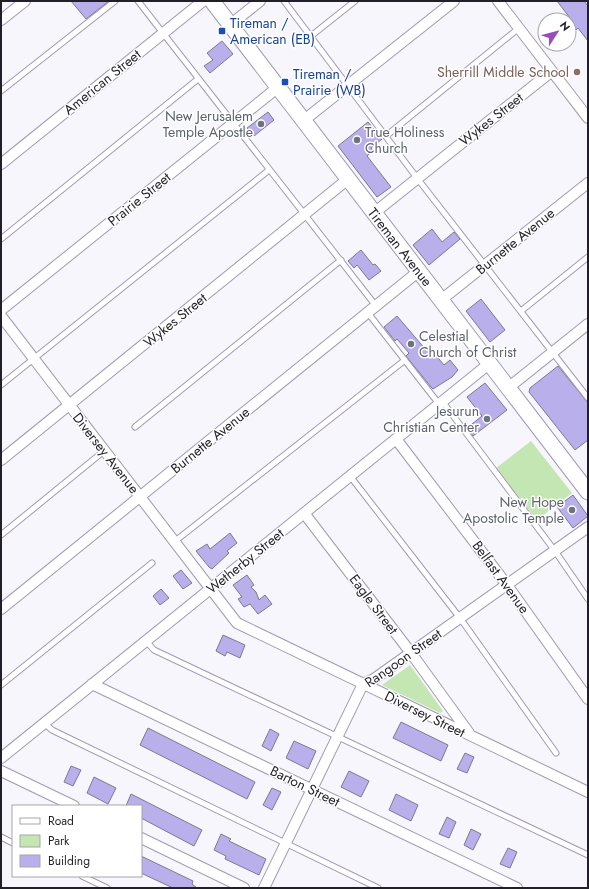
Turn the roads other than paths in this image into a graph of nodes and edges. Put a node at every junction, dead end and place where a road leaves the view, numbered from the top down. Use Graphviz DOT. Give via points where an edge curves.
graph roads {
  1 [pos="25,1"];
  2 [pos="115,1"];
  3 [pos="138,1"];
  4 [pos="203,1"];
  5 [pos="212,1"];
  6 [pos="260,1"];
  7 [pos="284,1"];
  8 [pos="355,1"];
  9 [pos="454,1"];
  10 [pos="498,1"];
  11 [pos="1,20"];
  12 [pos="230,25"];
  13 [pos="519,28"];
  14 [pos="163,33"];
  15 [pos="311,36"];
  16 [pos="552,71"];
  17 [pos="198,79"];
  18 [pos="348,86"];
  19 [pos="278,88"];
  20 [pos="1,90"];
  21 [pos="588,118"];
  22 [pos="303,121"];
  23 [pos="233,124"];
  24 [pos="386,136"];
  25 [pos="1,164"];
  26 [pos="269,170"];
  27 [pos="417,178"];
  28 [pos="348,179"];
  29 [pos="588,183"];
  30 [pos="374,213"];
  31 [pos="305,215"];
  32 [pos="1,239"];
  33 [pos="588,257"];
  34 [pos="341,260"];
  35 [pos="485,265"];
  36 [pos="419,272"];
  37 [pos="441,300"];
  38 [pos="376,306"];
  39 [pos="1,310"];
  40 [pos="521,311"];
  41 [pos="368,313"];
  42 [pos="1,316"];
  43 [pos="588,324"];
  44 [pos="553,352"];
  45 [pos="34,359"];
  46 [pos="405,360"];
  47 [pos="490,363"];
  48 [pos="1,385"];
  49 [pos="508,388"];
  50 [pos="588,398"];
  51 [pos="441,403"];
  52 [pos="69,405"];
  53 [pos="135,427"];
  54 [pos="396,439"];
  55 [pos="104,451"];
  56 [pos="1,460"];
  57 [pos="350,476"];
  58 [pos="588,492"];
  59 [pos="140,497"];
  60 [pos="304,513"];
  61 [pos="588,527"];
  62 [pos="1,535"];
  63 [pos="174,542"];
  64 [pos="555,551"];
  65 [pos="152,563"];
  66 [pos="507,585"];
  67 [pos="210,589"];
  68 [pos="588,598"];
  69 [pos="1,608"];
  70 [pos="460,618"];
  71 [pos="146,641"];
  72 [pos="411,653"];
  73 [pos="92,684"];
  74 [pos="363,684"];
  75 [pos="1,685"];
  76 [pos="588,699"];
  77 [pos="44,723"];
  78 [pos="470,735"];
  79 [pos="337,738"];
  80 [pos="556,753"];
  81 [pos="1,758"];
  82 [pos="1,771"];
  83 [pos="311,790"];
  84 [pos="588,792"];
  85 [pos="72,805"];
  86 [pos="1,837"];
  87 [pos="142,838"];
  88 [pos="12,842"];
  89 [pos="285,843"];
  90 [pos="588,855"];
  91 [pos="84,877"];
  92 [pos="107,888"];
  93 [pos="244,888"];
  94 [pos="264,888"];
  95 [pos="378,888"];
  96 [pos="517,888"];
  1 -- 11 [label="street"];
  2 -- 20 [label="lane"];
  3 -- 14 [label="lane"];
  4 -- 14 [label="street, American Street"];
  5 -- 12 [label="street, Tireman Avenue"];
  6 -- 12 [label="street"];
  7 -- 15 [label="lane"];
  8 -- 15 [label="lane"];
  9 -- 18 [label="street"];
  10 -- 13 [label="street"];
  12 -- 19 [label="street, Tireman Avenue"];
  13 -- 16 [label="street"];
  13 -- 24 [label="lane"];
  14 -- 17 [label="lane"];
  14 -- 25 [label="street, American Street"];
  15 -- 18 [label="lane"];
  16 -- 21 [label="street"];
  16 -- 27 [label="street, Wykes Street"];
  17 -- 23 [label="lane"];
  17 -- 32 [label="lane"];
  18 -- 22 [label="street"];
  18 -- 24 [label="lane"];
  19 -- 22 [label="street, Tireman Avenue"];
  19 -- 23 [label="street, Prairie Street"];
  22 -- 28 [label="street, Tireman Avenue"];
  23 -- 26 [label="lane"];
  23 -- 39 [label="street, Prairie Street"];
  24 -- 27 [label="lane"];
  26 -- 31 [label="lane"];
  26 -- 45 [label="lane"];
  27 -- 30 [label="street, Wykes Street"];
  27 -- 35 [label="lane"];
  28 -- 30 [label="street, Tireman Avenue"];
  28 -- 31 [label="street, Wykes Street"];
  29 -- 35 [label="street, Burnette Avenue"];
  30 -- 36 [label="street, Tireman Avenue"];
  31 -- 34 [label="lane"];
  31 -- 52 [label="street, Wykes Street"];
  33 -- 40 [label="lane"];
  34 -- 38 [label="lane"];
  34 -- 53 [label="lane"];
  35 -- 37 [label="street, Burnette Avenue"];
  35 -- 40 [label="lane"];
  36 -- 37 [label="street, Tireman Avenue"];
  36 -- 38 [label="street, Burnette Avenue"];
  37 -- 47 [label="street, Tireman Avenue"];
  38 -- 41 [label="street, Burnette Avenue"];
  40 -- 44 [label="lane"];
  41 -- 46 [label="lane"];
  41 -- 59 [label="street, Burnette Avenue"];
  42 -- 45 [label="street, Diversey Avenue"];
  43 -- 44 [label="street"];
  44 -- 49 [label="street"];
  44 -- 50 [label="lane"];
  45 -- 48 [label="lane"];
  45 -- 52 [label="street, Diversey Avenue"];
  46 -- 51 [label="lane"];
  46 -- 63 [label="lane"];
  47 -- 49 [label="street, Tireman Avenue"];
  47 -- 51 [label="street, Wetherby Street"];
  49 -- 58 [label="street, Tireman Avenue"];
  51 -- 54 [label="street, Wetherby Street"];
  51 -- 64 [label="lane"];
  52 -- 55 [label="street, Diversey Avenue"];
  52 -- 56 [label="street, Wykes Street"];
  54 -- 57 [label="street, Wetherby Street"];
  54 -- 66 [label="street, Belfast Avenue"];
  55 -- 59 [label="street, Diversey Avenue"];
  55 -- 62 [label="lane"];
  57 -- 60 [label="street, Wetherby Street"];
  57 -- 70 [label="lane"];
  59 -- 63 [label="street, Diversey Avenue"];
  59 -- 69 [label="street, Burnette Avenue"];
  60 -- 67 [label="street, Wetherby Street"];
  60 -- 72 [label="street, Eagle Street"];
  61 -- 64 [label="street, Rangoon Street"];
  63 -- 67 [label="street, Diversey Avenue"];
  64 -- 66 [label="street, Rangoon Street"];
  64 -- 68 [label="lane"];
  65 -- 75 [label="lane"];
  66 -- 70 [label="street, Rangoon Street"];
  66 -- 76 [label="street, Belfast Avenue"];
  67 -- 71 [label="street, Wetherby Street"];
  67 -- 74 [label="street, Diversey Street" via="236,624"];
  70 -- 72 [label="street, Rangoon Street"];
  70 -- 80 [label="lane"];
  71 -- 73 [label="street, Wetherby Street"];
  71 -- 79 [label="lane" via="154,650"];
  72 -- 74 [label="street, Rangoon Street" via="374,680"];
  72 -- 78 [label="street, Eagle Street"];
  73 -- 77 [label="street, Wetherby Street"];
  73 -- 83 [label="street, Barton Street"];
  74 -- 78 [label="street, Diversey Street"];
  74 -- 79 [label="street, Rangoon Street"];
  77 -- 81 [label="street, Wetherby Street"];
  77 -- 89 [label="lane" via="52,730"];
  78 -- 84 [label="street, Diversey Street"];
  79 -- 83 [label="street, Rangoon Street"];
  79 -- 90 [label="lane"];
  82 -- 85 [label="street"];
  83 -- 89 [label="street, Rangoon Street"];
  83 -- 96 [label="street, Barton Street"];
  86 -- 88 [label="lane"];
  87 -- 93 [label="street"];
  89 -- 94 [label="street, Rangoon Street"];
  89 -- 95 [label="lane"];
  91 -- 92 [label="lane"];
}
